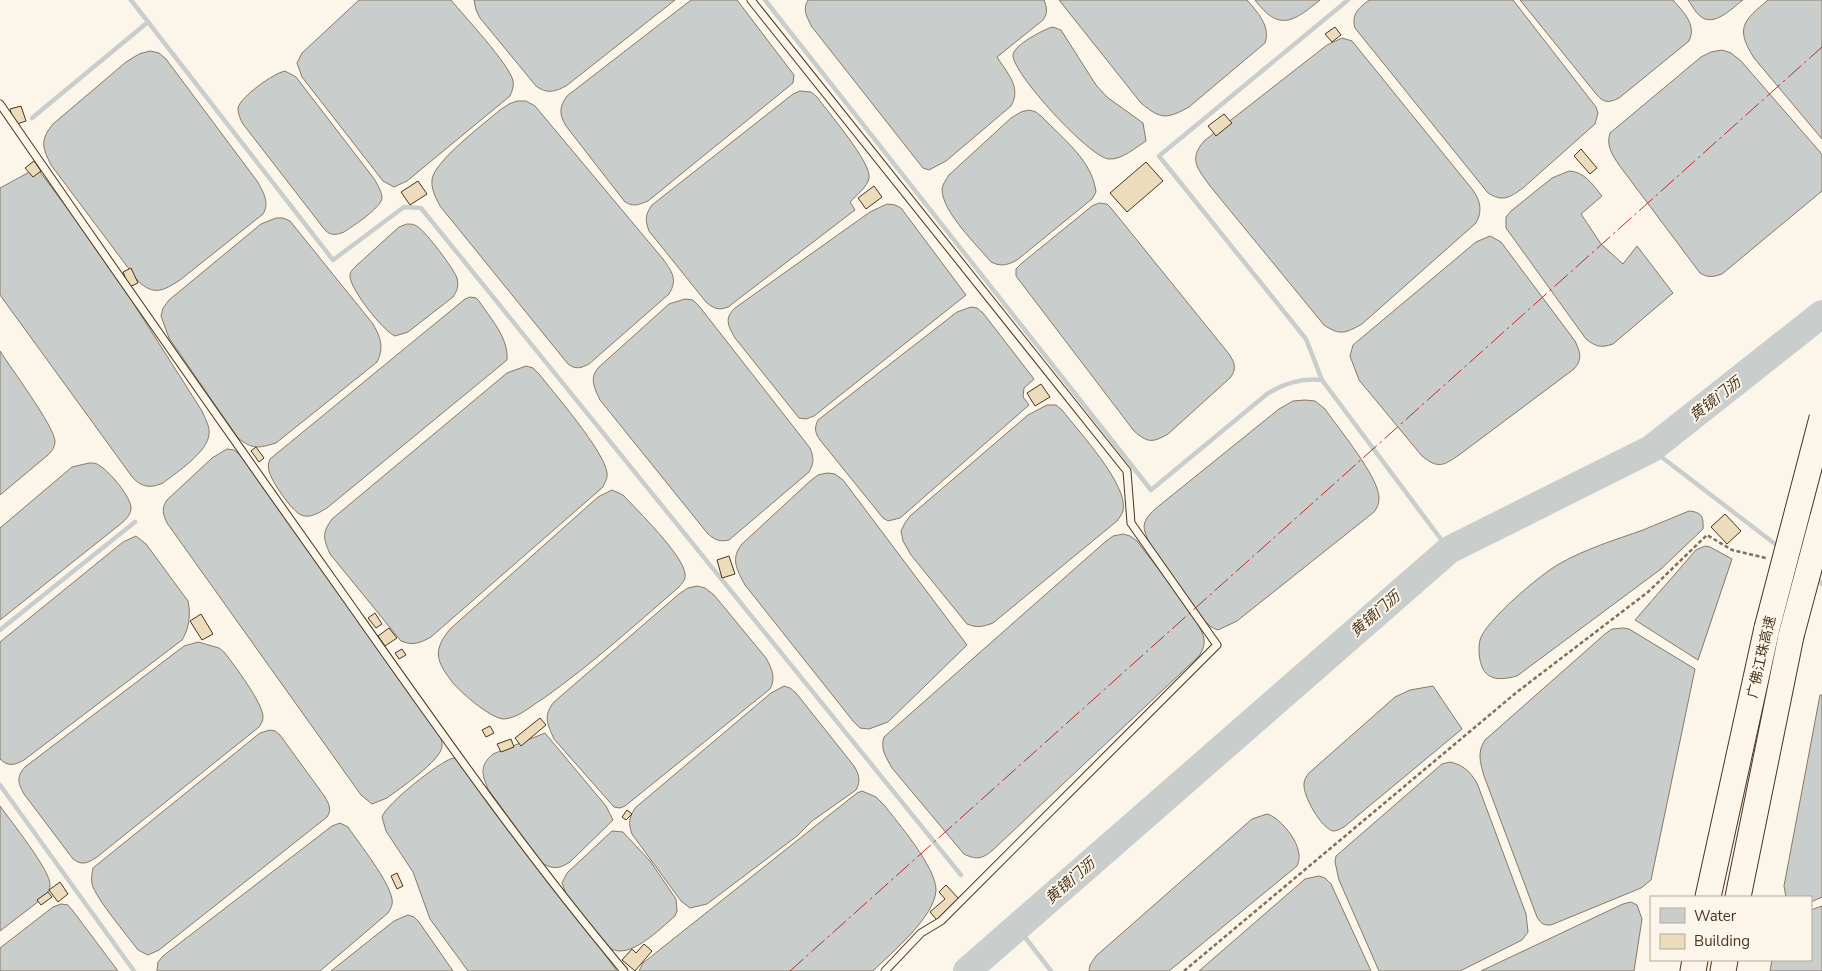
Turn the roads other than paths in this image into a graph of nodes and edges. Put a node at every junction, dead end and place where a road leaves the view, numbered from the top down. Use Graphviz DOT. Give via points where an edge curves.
graph roads {
  1 [pos="751,0"];
  2 [pos="0,104"];
  3 [pos="1822,418"];
  4 [pos="1822,520"];
  5 [pos="1708,896"];
  6 [pos="1738,896"];
  7 [pos="624,971"];
  8 [pos="885,971"];
  1 -- 8 [label="lane" via="1127,470 1131,523 1217,645 941,921 921,933"];
  2 -- 7 [label="lane" via="189,378 486,796 570,907"];
  3 -- 5 [label="highway, 广佛江珠高速, bridge" via="1767,628"];
  4 -- 6 [label="highway, 广佛江珠高速, bridge" via="1791,636"];
}
